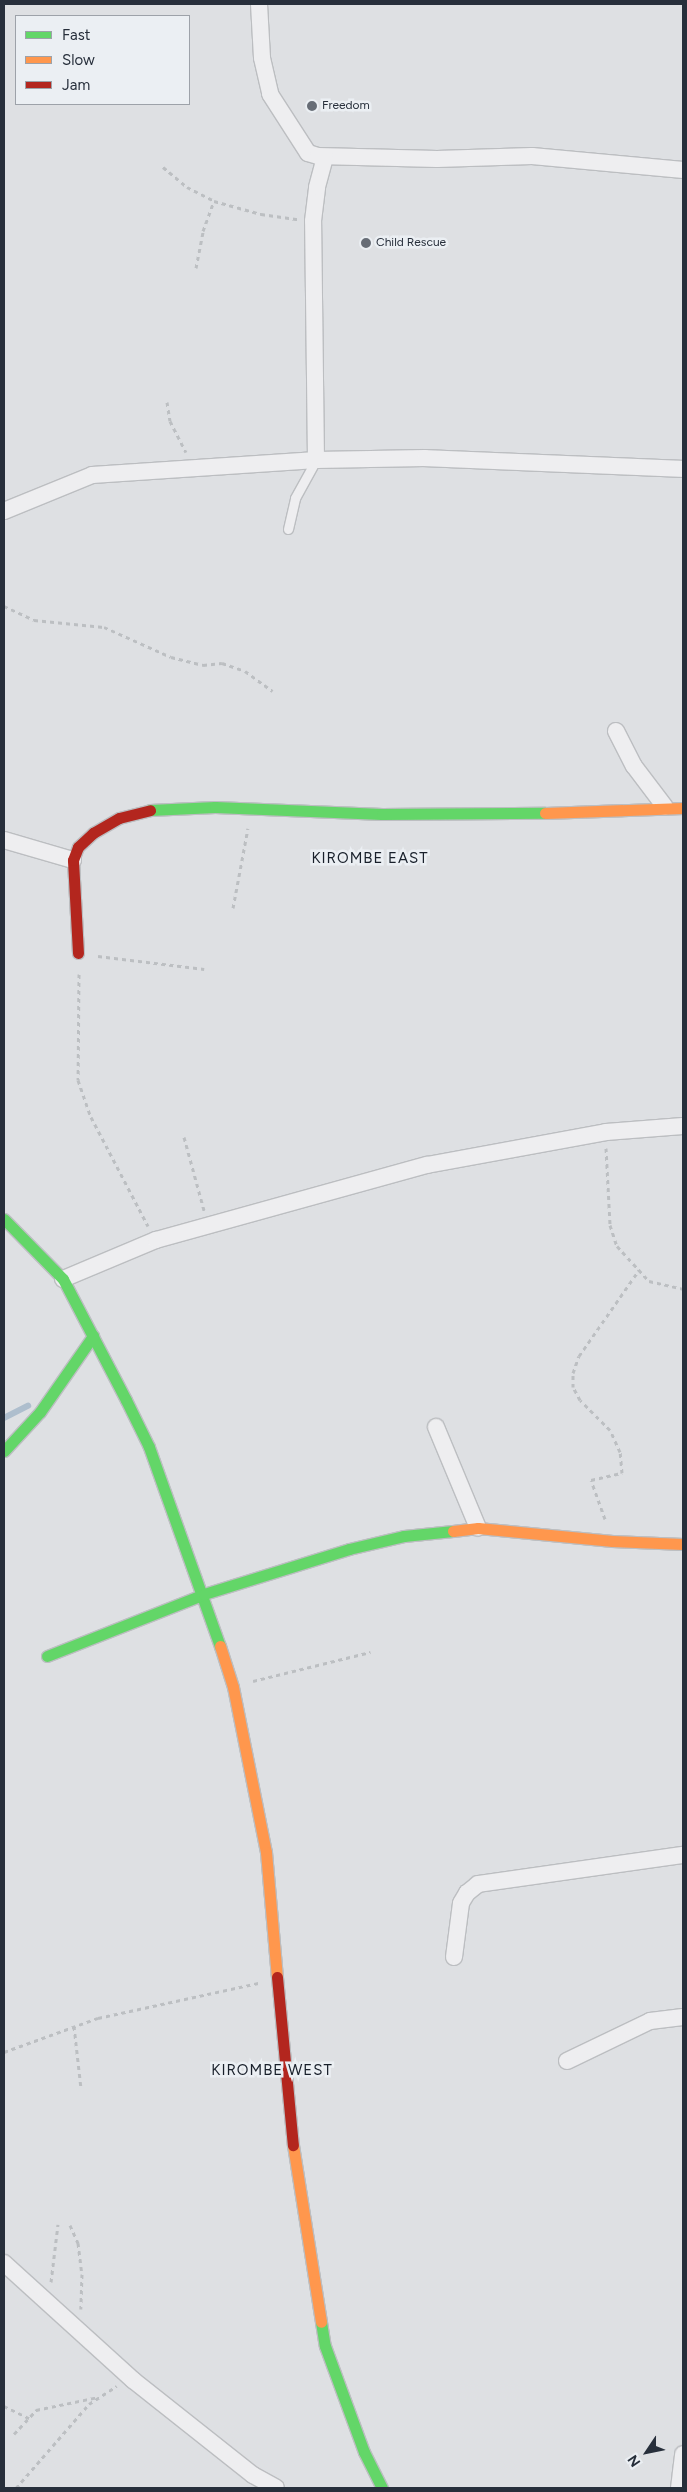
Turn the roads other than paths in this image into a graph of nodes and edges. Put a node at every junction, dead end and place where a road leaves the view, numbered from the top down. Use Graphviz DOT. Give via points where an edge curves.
graph roads {
  1 [pos="259,4"];
  2 [pos="325,157"];
  3 [pos="683,170"];
  4 [pos="316,460"];
  5 [pos="683,469"];
  6 [pos="4,511"];
  7 [pos="288,529"];
  8 [pos="616,731"];
  9 [pos="665,807"];
  10 [pos="683,808"];
  11 [pos="4,840"];
  12 [pos="73,860"];
  13 [pos="78,953"];
  14 [pos="683,1126"];
  15 [pos="7,1229"];
  16 [pos="63,1280"];
  17 [pos="93,1336"];
  18 [pos="436,1427"];
  19 [pos="4,1451"];
  20 [pos="478,1528"];
  21 [pos="683,1544"];
  22 [pos="204,1594"];
  23 [pos="47,1656"];
  24 [pos="683,1855"];
  25 [pos="454,1957"];
  26 [pos="683,2017"];
  27 [pos="567,2061"];
  28 [pos="4,2263"];
  29 [pos="683,2454"];
  30 [pos="276,2488"];
  31 [pos="382,2488"];
  32 [pos="679,2488"];
  1 -- 2 [label="street" via="262,58 270,94 308,153"];
  2 -- 3 [label="street" via="532,156"];
  2 -- 4 [label="street" via="313,221"];
  4 -- 5 [label="street" via="425,458"];
  4 -- 6 [label="street" via="92,475"];
  4 -- 7 [label="lane" via="296,498"];
  8 -- 9 [label="street" via="634,766"];
  9 -- 10 [label="street"];
  9 -- 12 [label="street" via="562,814 402,814 251,808 140,811 93,832 78,847"];
  11 -- 12 [label="street"];
  12 -- 13 [label="street"];
  14 -- 16 [label="street" via="606,1132 427,1164 156,1240"];
  15 -- 16 [label="street"];
  16 -- 17 [label="street"];
  17 -- 19 [label="street" via="40,1412"];
  17 -- 22 [label="street" via="149,1447"];
  18 -- 20 [label="street"];
  20 -- 21 [label="street" via="612,1541"];
  20 -- 22 [label="street" via="442,1530 349,1549"];
  22 -- 23 [label="street"];
  22 -- 31 [label="street" via="233,1686 266,1852 276,1980 303,2218 325,2346 353,2426"];
  24 -- 25 [label="street" via="478,1884 461,1903"];
  26 -- 27 [label="street" via="650,2021"];
  28 -- 30 [label="street" via="133,2380 253,2474"];
  29 -- 32 [label="street"];
}
